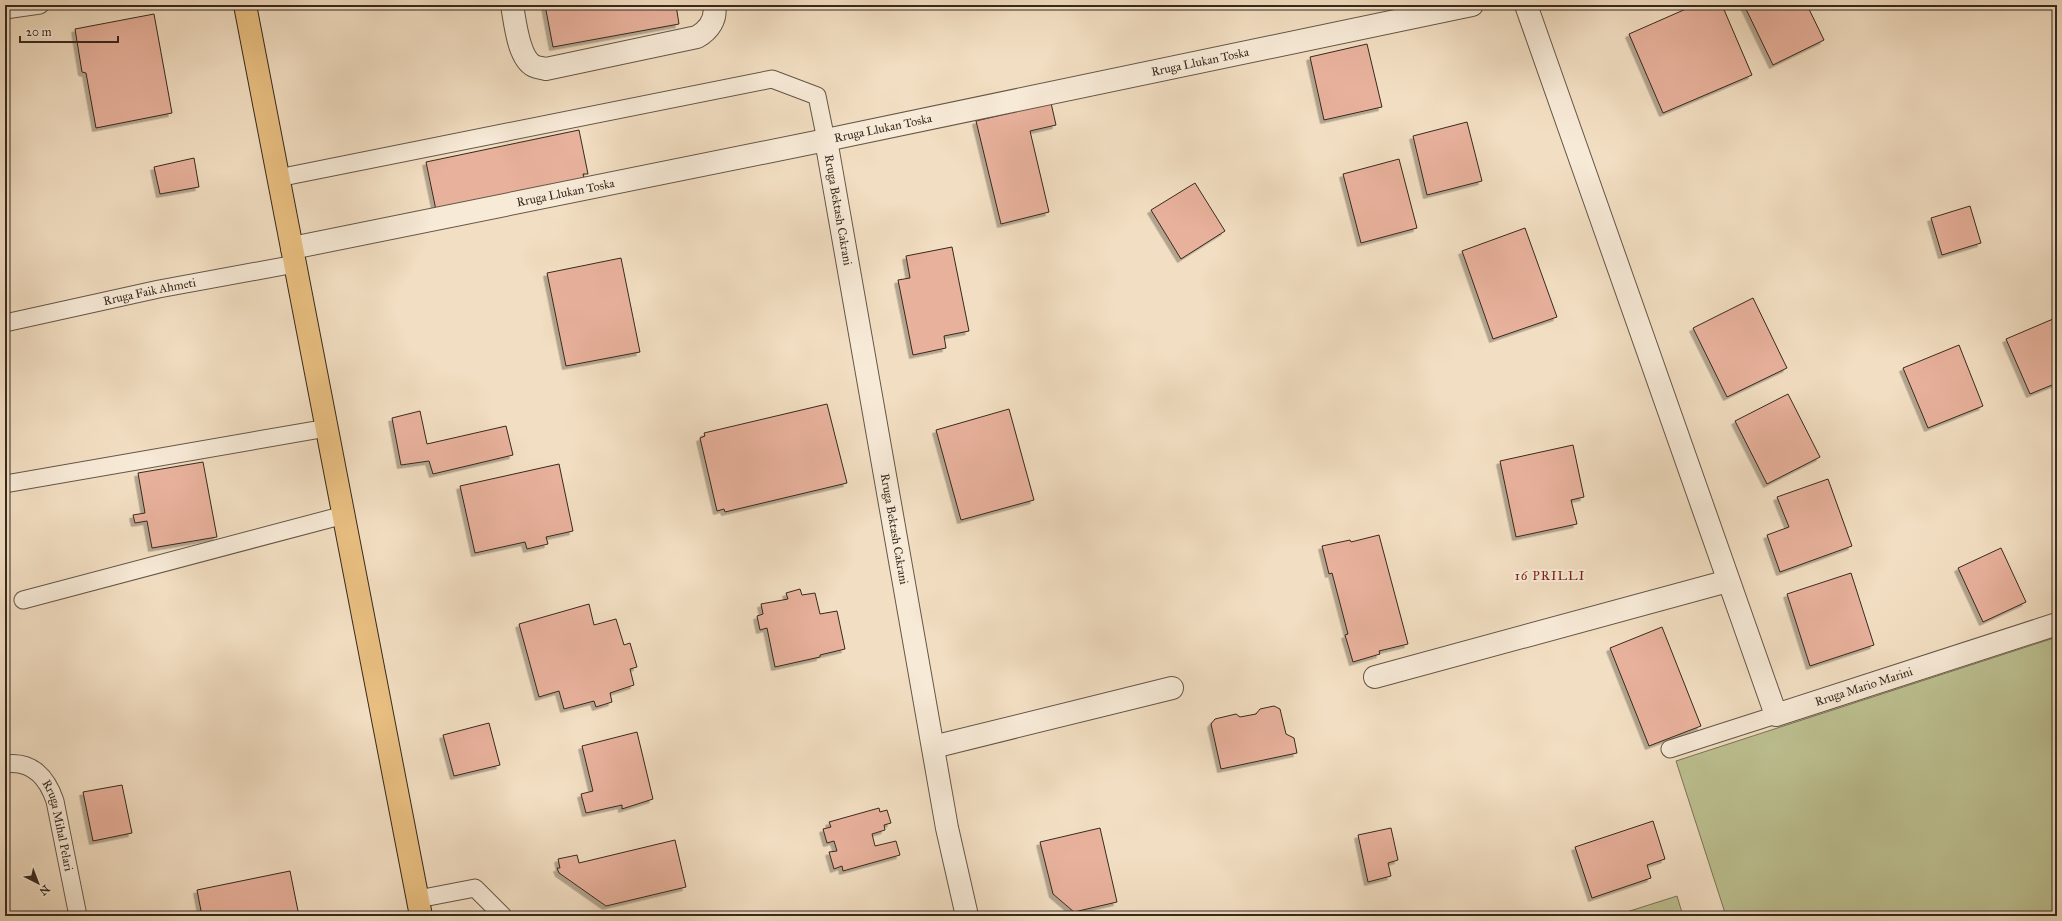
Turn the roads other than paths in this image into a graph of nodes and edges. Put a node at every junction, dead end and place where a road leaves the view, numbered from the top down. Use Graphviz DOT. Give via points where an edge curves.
graph roads {
  1 [pos="40,5"];
  2 [pos="245,5"];
  3 [pos="512,5"];
  4 [pos="714,5"];
  5 [pos="1472,5"];
  6 [pos="1526,5"];
  7 [pos="5,10"];
  8 [pos="826,140"];
  9 [pos="278,178"];
  10 [pos="293,256"];
  11 [pos="5,323"];
  12 [pos="327,428"];
  13 [pos="5,484"];
  14 [pos="344,515"];
  15 [pos="1728,581"];
  16 [pos="23,600"];
  17 [pos="2057,624"];
  18 [pos="1375,677"];
  19 [pos="1172,688"];
  20 [pos="1776,715"];
  21 [pos="933,747"];
  22 [pos="1670,749"];
  23 [pos="5,764"];
  24 [pos="420,908"];
  25 [pos="78,916"];
  26 [pos="503,916"];
  27 [pos="967,916"];
  1 -- 7 [label="lane"];
  2 -- 9 [label="main road"];
  3 -- 4 [label="street" via="519,41 526,57 533,66 546,69 697,37 706,32 712,24"];
  5 -- 8 [label="street, Rruga Llukan Toska"];
  6 -- 15 [label="street"];
  8 -- 9 [label="lane" via="817,96 772,79"];
  8 -- 10 [label="street, Rruga Llukan Toska"];
  8 -- 21 [label="street, Rruga Bektash Cakrani"];
  9 -- 10 [label="main road"];
  10 -- 11 [label="lane, Rruga Faik Ahmeti"];
  10 -- 12 [label="main road"];
  12 -- 13 [label="lane"];
  12 -- 14 [label="main road"];
  14 -- 16 [label="lane"];
  14 -- 24 [label="main road"];
  15 -- 18 [label="street"];
  15 -- 20 [label="street"];
  17 -- 20 [label="street, Rruga Mario Marini"];
  19 -- 21 [label="street"];
  20 -- 22 [label="lane, Rruga Mario Marini"];
  21 -- 27 [label="street, Rruga Bektash Cakrani" via="947,828"];
  23 -- 25 [label="lane, Rruga Mihal Pelari" via="14,763 31,769 43,776 50,787"];
  24 -- 26 [label="lane" via="475,888"];
}
